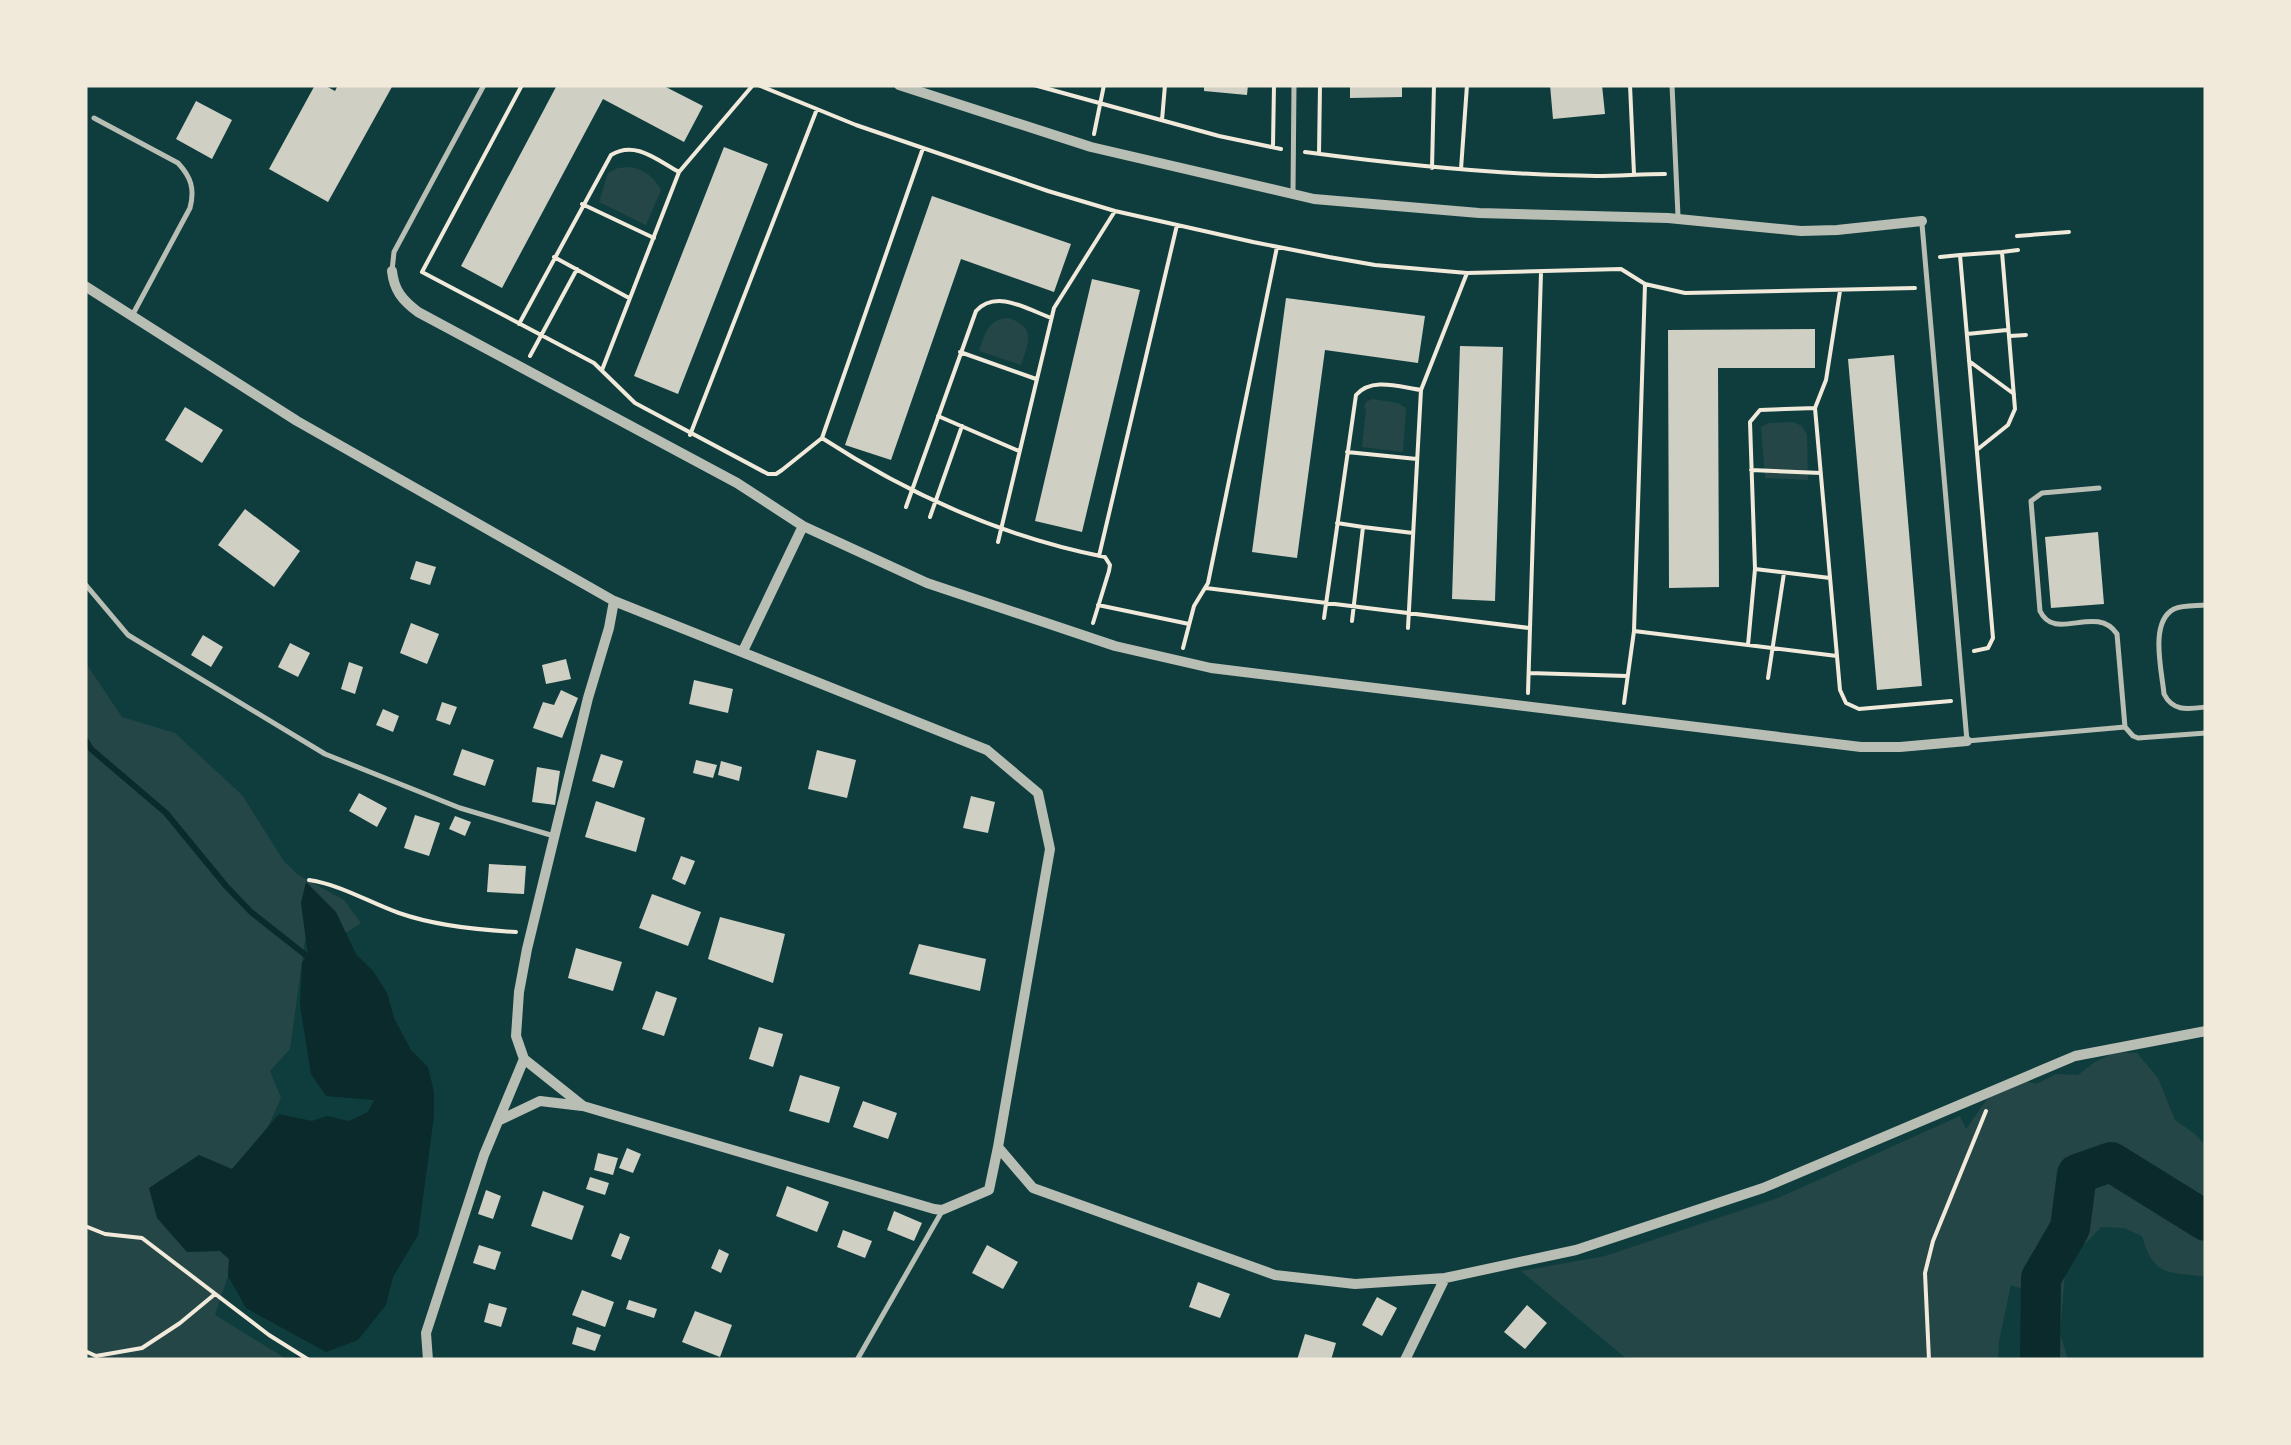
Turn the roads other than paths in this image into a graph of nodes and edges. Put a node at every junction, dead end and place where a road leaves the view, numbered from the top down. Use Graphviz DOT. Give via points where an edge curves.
graph roads {
  1 [pos="484,85"];
  2 [pos="1294,85"];
  3 [pos="1672,85"];
  4 [pos="906,86"];
  5 [pos="94,118"];
  6 [pos="1292,195"];
  7 [pos="1678,219"];
  8 [pos="1922,220"];
  9 [pos="392,270"];
  10 [pos="85,286"];
  11 [pos="133,314"];
  12 [pos="2099,488"];
  13 [pos="803,526"];
  14 [pos="85,584"];
  15 [pos="614,601"];
  16 [pos="2206,605"];
  17 [pos="743,652"];
  18 [pos="2206,708"];
  19 [pos="2125,728"];
  20 [pos="2206,733"];
  21 [pos="1967,742"];
  22 [pos="554,836"];
  23 [pos="2206,1031"];
  24 [pos="524,1059"];
  25 [pos="583,1106"];
  26 [pos="500,1120"];
  27 [pos="998,1147"];
  28 [pos="942,1210"];
  29 [pos="1445,1278"];
  30 [pos="428,1360"];
  31 [pos="857,1360"];
  32 [pos="1405,1360"];
  1 -- 9 [label="lane" via="394,252"];
  2 -- 6 [label="lane"];
  3 -- 7 [label="lane"];
  4 -- 6 [label="street" via="1091,147"];
  5 -- 11 [label="lane" via="178,163 192,182 190,208"];
  6 -- 7 [label="street" via="1397,208"];
  7 -- 8 [label="street" via="1815,231"];
  8 -- 21 [label="lane"];
  9 -- 13 [label="street" via="403,301 418,312 754,492"];
  10 -- 11 [label="street"];
  11 -- 15 [label="street" via="297,422"];
  12 -- 19 [label="lane" via="2042,493 2031,501 2040,612 2053,624 2097,621 2114,629"];
  13 -- 17 [label="street"];
  13 -- 21 [label="street" via="941,589 1210,668 1861,747"];
  14 -- 22 [label="lane" via="128,635 325,754 460,808"];
  15 -- 17 [label="street"];
  15 -- 22 [label="street"];
  16 -- 18 [label="lane" via="2176,608 2159,636 2168,702"];
  17 -- 27 [label="street" via="987,750 1038,793 1050,849"];
  19 -- 20 [label="lane" via="2138,738"];
  19 -- 21 [label="lane"];
  22 -- 24 [label="street" via="518,992 516,1036"];
  23 -- 29 [label="street" via="2075,1056 1763,1188 1576,1250"];
  24 -- 25 [label="street"];
  24 -- 26 [label="street"];
  25 -- 26 [label="street" via="540,1101"];
  25 -- 28 [label="street"];
  26 -- 30 [label="street" via="426,1333"];
  27 -- 28 [label="street" via="989,1190"];
  27 -- 29 [label="street" via="1034,1188 1276,1274 1355,1284"];
  28 -- 31 [label="lane"];
  29 -- 32 [label="street"];
}
